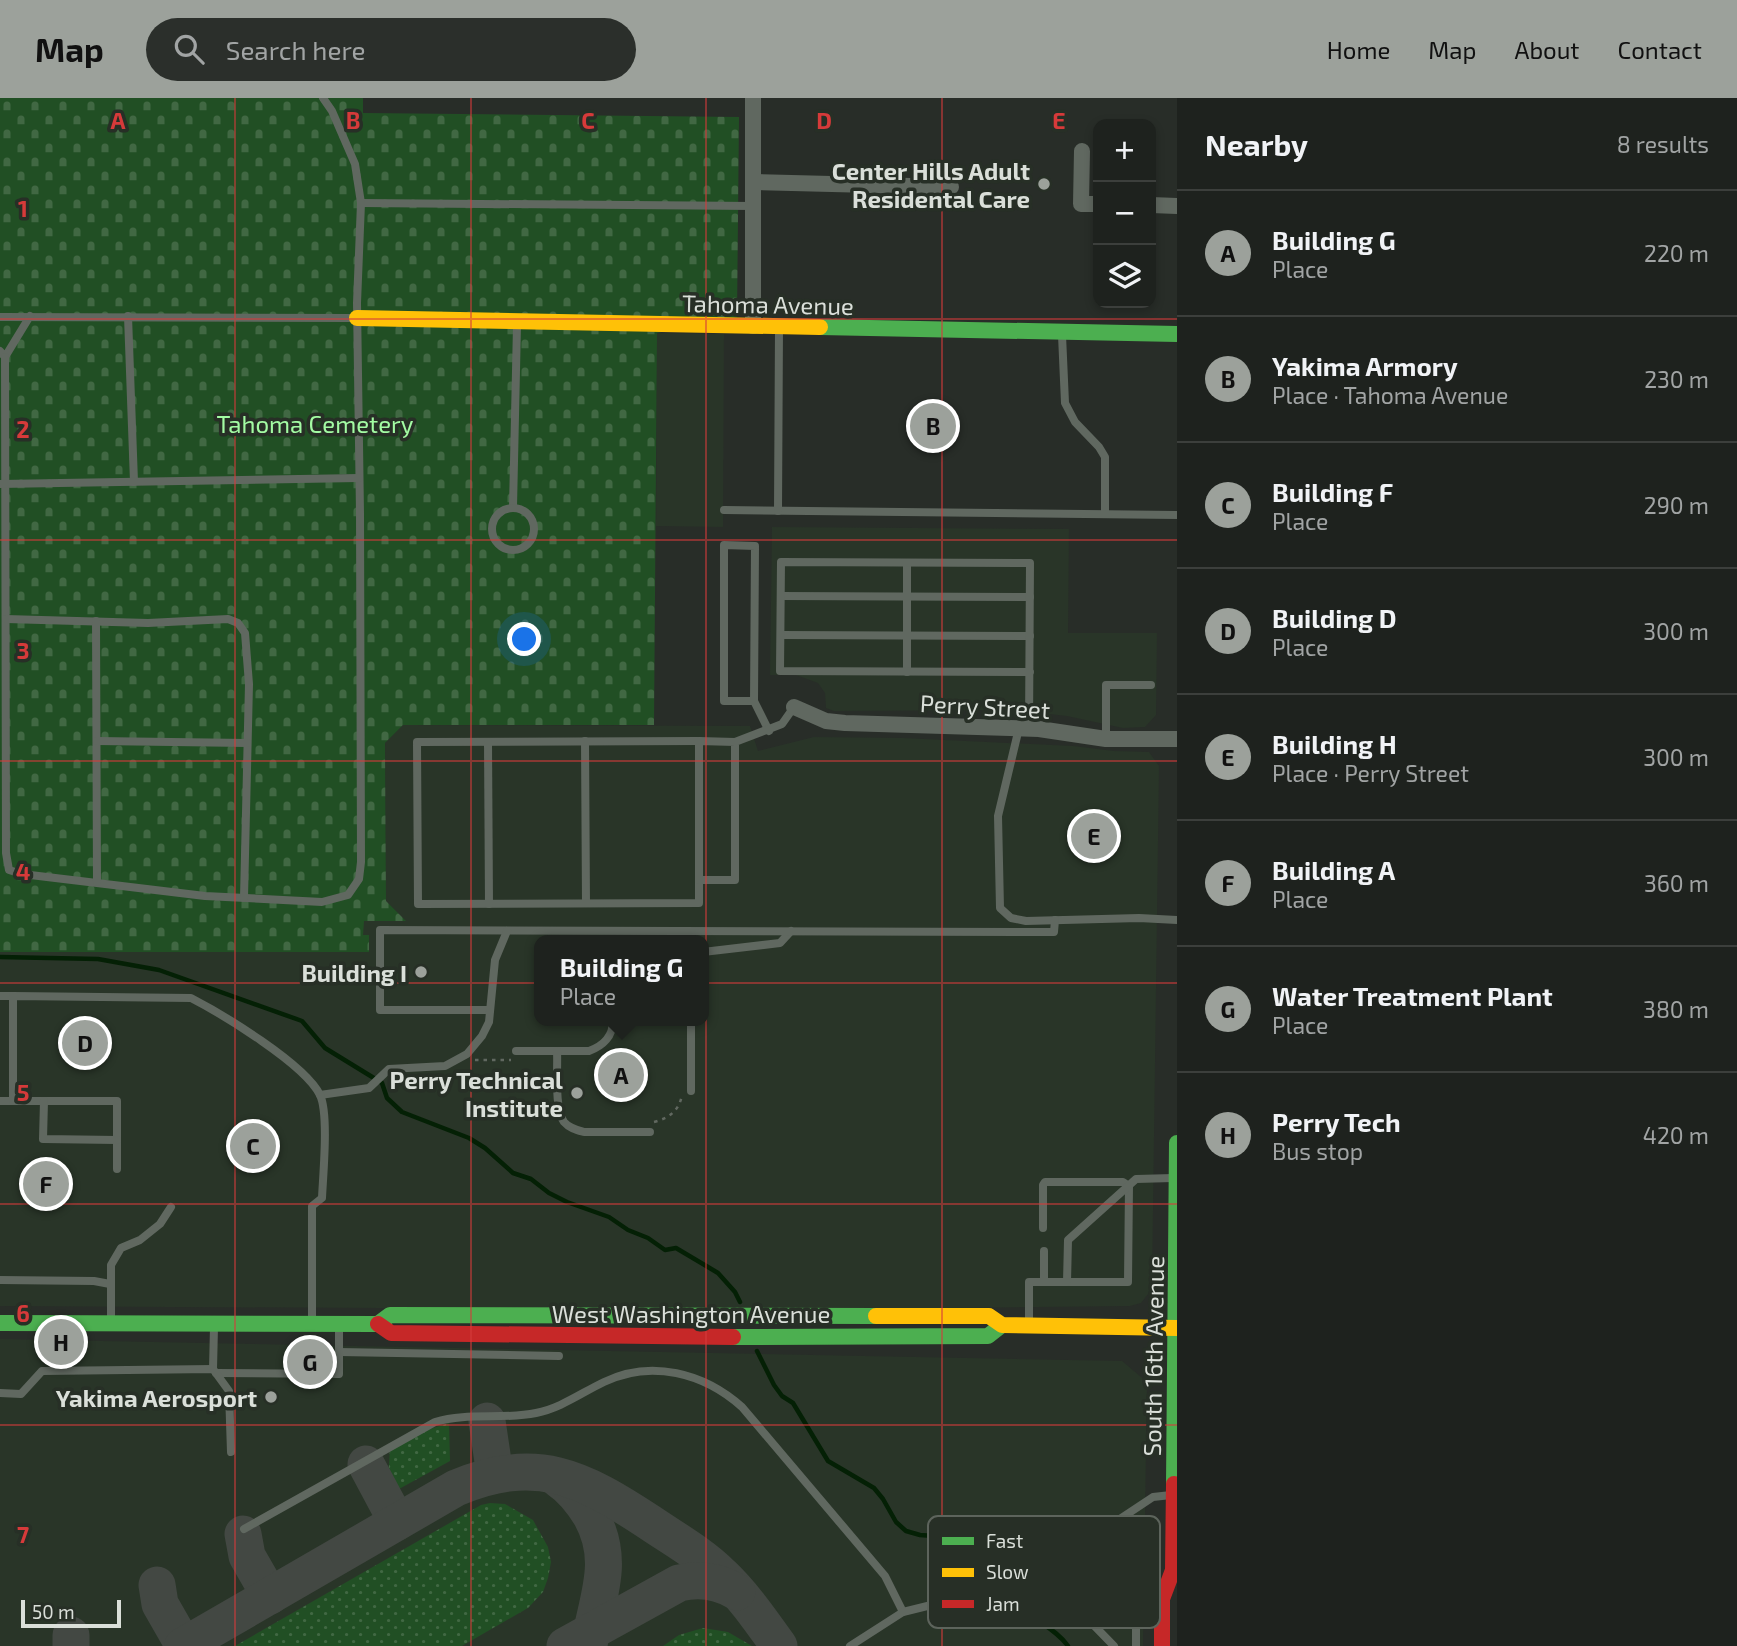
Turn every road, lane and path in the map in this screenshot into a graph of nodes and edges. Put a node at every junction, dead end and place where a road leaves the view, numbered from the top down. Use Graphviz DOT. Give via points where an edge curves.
graph roads {
  1 [pos="323,98"];
  2 [pos="753,98"];
  3 [pos="1082,151"];
  4 [pos="754,182"];
  5 [pos="951,187"];
  6 [pos="361,203"];
  7 [pos="1093,204"];
  8 [pos="1156,205"];
  9 [pos="754,206"];
  10 [pos="1177,206"];
  11 [pos="128,316"];
  12 [pos="0,317"];
  13 [pos="30,317"];
  14 [pos="358,318"];
  15 [pos="517,321"];
  16 [pos="753,326"];
  17 [pos="779,327"];
  18 [pos="1062,332"];
  19 [pos="1177,334"];
  20 [pos="2,354"];
  21 [pos="359,478"];
  22 [pos="134,482"];
  23 [pos="3,484"];
  24 [pos="513,508"];
  25 [pos="724,510"];
  26 [pos="778,510"];
  27 [pos="1105,514"];
  28 [pos="1177,515"];
  29 [pos="907,562"];
  30 [pos="781,596"];
  31 [pos="907,596"];
  32 [pos="1030,597"];
  33 [pos="6,619"];
  34 [pos="96,621"];
  35 [pos="780,635"];
  36 [pos="907,636"];
  37 [pos="1030,636"];
  38 [pos="906,672"];
  39 [pos="1030,672"];
  40 [pos="1151,685"];
  41 [pos="754,701"];
  42 [pos="794,708"];
  43 [pos="1025,728"];
  44 [pos="769,731"];
  45 [pos="1106,739"];
  46 [pos="1177,739"];
  47 [pos="97,741"];
  48 [pos="585,741"];
  49 [pos="699,741"];
  50 [pos="488,742"];
  51 [pos="735,742"];
  52 [pos="247,743"];
  53 [pos="699,880"];
  54 [pos="97,882"];
  55 [pos="244,898"];
  56 [pos="586,903"];
  57 [pos="489,904"];
  58 [pos="1055,920"];
  59 [pos="1177,920"];
  60 [pos="507,931"];
  61 [pos="791,932"];
  62 [pos="709,951"];
  63 [pos="0,996"];
  64 [pos="13,996"];
  65 [pos="490,1010"];
  66 [pos="613,1026"];
  67 [pos="691,1026"];
  68 [pos="516,1051"];
  69 [pos="557,1051"];
  70 [pos="691,1091"];
  71 [pos="320,1095"];
  72 [pos="0,1101"];
  73 [pos="13,1101"];
  74 [pos="44,1101"];
  75 [pos="650,1132"];
  76 [pos="117,1140"];
  77 [pos="1177,1143"];
  78 [pos="117,1169"];
  79 [pos="1177,1178"];
  80 [pos="1129,1185"];
  81 [pos="171,1207"];
  82 [pos="1043,1228"];
  83 [pos="1044,1251"];
  84 [pos="0,1280"];
  85 [pos="1044,1282"];
  86 [pos="1067,1282"];
  87 [pos="110,1284"];
  88 [pos="0,1323"];
  89 [pos="111,1324"];
  90 [pos="214,1324"];
  91 [pos="312,1324"];
  92 [pos="339,1324"];
  93 [pos="1028,1325"];
  94 [pos="1176,1328"];
  95 [pos="339,1352"];
  96 [pos="559,1356"];
  97 [pos="215,1371"];
  98 [pos="0,1393"];
  99 [pos="231,1452"];
  100 [pos="1174,1494"];
  101 [pos="1124,1516"];
  102 [pos="244,1529"];
  103 [pos="1175,1577"];
  104 [pos="928,1606"];
  105 [pos="903,1612"];
  106 [pos="1096,1628"];
  107 [pos="1136,1628"];
  108 [pos="850,1646"];
  109 [pos="1114,1646"];
  110 [pos="1136,1646"];
  111 [pos="1162,1646"];
  1 -- 6 [label="lane" via="355,164"];
  2 -- 4 [label="street"];
  3 -- 7 [label="street" via="1081,204"];
  4 -- 5 [label="street"];
  4 -- 9 [label="street"];
  6 -- 9 [label="lane"];
  6 -- 14 [label="lane"];
  8 -- 10 [label="street"];
  9 -- 16 [label="street"];
  11 -- 13 [label="lane"];
  11 -- 14 [label="lane"];
  11 -- 22 [label="lane"];
  12 -- 13 [label="lane"];
  13 -- 20 [label="lane"];
  14 -- 15 [label="main road, Tahoma Avenue"];
  14 -- 21 [label="lane"];
  15 -- 16 [label="main road, Tahoma Avenue"];
  15 -- 24 [label="lane"];
  16 -- 17 [label="main road, Tahoma Avenue"];
  17 -- 18 [label="main road, Tahoma Avenue"];
  17 -- 26 [label="lane"];
  18 -- 19 [label="main road, Tahoma Avenue"];
  18 -- 27 [label="lane" via="1065,403 1105,457"];
  20 -- 23 [label="lane"];
  21 -- 22 [label="lane"];
  21 -- 55 [label="lane" via="359,879 348,895 322,902"];
  22 -- 23 [label="lane"];
  23 -- 33 [label="lane"];
  24 -- 24 [label="lane" via="531,517 534,531 528,544 515,550 501,546 492,529 500,511"];
  25 -- 26 [label="lane"];
  26 -- 27 [label="lane"];
  27 -- 28 [label="lane"];
  29 -- 30 [label="lane" via="781,562"];
  29 -- 31 [label="lane"];
  29 -- 32 [label="lane" via="1030,563"];
  30 -- 31 [label="lane"];
  30 -- 35 [label="lane"];
  31 -- 32 [label="lane"];
  31 -- 36 [label="lane"];
  32 -- 37 [label="lane"];
  33 -- 34 [label="lane"];
  33 -- 54 [label="lane" via="9,870"];
  34 -- 47 [label="lane"];
  34 -- 52 [label="lane" via="238,622 245,633 249,684"];
  35 -- 36 [label="lane"];
  35 -- 38 [label="lane" via="780,671"];
  36 -- 37 [label="lane"];
  36 -- 38 [label="lane"];
  37 -- 39 [label="lane"];
  38 -- 39 [label="lane"];
  39 -- 43 [label="lane"];
  40 -- 45 [label="lane" via="1106,685"];
  41 -- 41 [label="lane" via="755,546 724,545 723,701"];
  41 -- 44 [label="lane"];
  42 -- 43 [label="street, Perry Street" via="845,723"];
  42 -- 44 [label="lane" via="782,724"];
  43 -- 45 [label="street, Perry Street"];
  43 -- 58 [label="lane" via="998,816 1000,908 1011,918"];
  44 -- 51 [label="lane"];
  45 -- 46 [label="street, Perry Street"];
  47 -- 52 [label="lane"];
  47 -- 54 [label="lane"];
  48 -- 49 [label="lane"];
  48 -- 50 [label="lane"];
  48 -- 56 [label="lane"];
  49 -- 51 [label="lane"];
  49 -- 53 [label="lane"];
  50 -- 57 [label="lane"];
  50 -- 57 [label="lane" via="417,742 418,904"];
  51 -- 53 [label="lane" via="735,880"];
  52 -- 55 [label="lane"];
  53 -- 56 [label="lane" via="699,903"];
  54 -- 55 [label="lane"];
  56 -- 57 [label="lane"];
  58 -- 59 [label="lane"];
  58 -- 61 [label="lane" via="1054,932"];
  60 -- 61 [label="lane"];
  60 -- 65 [label="lane" via="495,960"];
  60 -- 65 [label="lane" via="380,930 380,1010"];
  61 -- 62 [label="lane" via="780,943"];
  63 -- 64 [label="lane"];
  64 -- 71 [label="lane" via="191,998 299,1068"];
  64 -- 73 [label="lane"];
  65 -- 71 [label="lane" via="482,1036 455,1062 389,1069 374,1085"];
  66 -- 69 [label="lane" via="599,1047"];
  67 -- 70 [label="lane"];
  68 -- 69 [label="lane"];
  69 -- 75 [label="lane" via="559,1112 564,1122 584,1132"];
  70 -- 75 [label="path" via="682,1091 673,1114 649,1124"];
  71 -- 91 [label="lane" via="324,1112 322,1198 312,1206"];
  72 -- 73 [label="lane"];
  73 -- 74 [label="lane"];
  74 -- 76 [label="lane" via="117,1101"];
  74 -- 76 [label="lane" via="43,1139"];
  76 -- 78 [label="lane"];
  77 -- 79 [label="main road, South 16th Avenue"];
  79 -- 80 [label="lane" via="1136,1179"];
  79 -- 94 [label="main road, South 16th Avenue"];
  80 -- 82 [label="lane" via="1045,1182"];
  80 -- 86 [label="lane" via="1068,1240"];
  80 -- 86 [label="lane" via="1128,1282"];
  81 -- 87 [label="lane" via="160,1224 121,1248 111,1265"];
  83 -- 85 [label="lane"];
  84 -- 87 [label="lane"];
  85 -- 86 [label="lane"];
  85 -- 93 [label="lane" via="1029,1282"];
  87 -- 89 [label="lane"];
  88 -- 89 [label="main road, West Washington Avenue"];
  89 -- 90 [label="main road, West Washington Avenue"];
  90 -- 91 [label="main road, West Washington Avenue"];
  90 -- 97 [label="lane"];
  91 -- 92 [label="main road, West Washington Avenue"];
  92 -- 93 [label="main road, West Washington Avenue" via="378,1324 391,1333 731,1337 988,1336 1002,1325"];
  92 -- 95 [label="lane"];
  93 -- 94 [label="main road, West Washington Avenue"];
  94 -- 100 [label="main road, South 16th Avenue"];
  95 -- 96 [label="lane"];
  95 -- 97 [label="lane" via="339,1374"];
  97 -- 98 [label="lane" via="42,1371 21,1394"];
  97 -- 99 [label="lane" via="229,1391"];
  100 -- 101 [label="lane" via="1153,1497"];
  100 -- 103 [label="main road, South 16th Avenue"];
  102 -- 105 [label="lane" via="435,1422 460,1416 533,1414 620,1376 648,1371 678,1373 713,1385 742,1407 885,1576"];
  103 -- 111 [label="main road, South 16th Avenue" via="1162,1599"];
  104 -- 105 [label="lane"];
  105 -- 108 [label="lane"];
  106 -- 109 [label="lane"];
  107 -- 110 [label="lane"];
}
